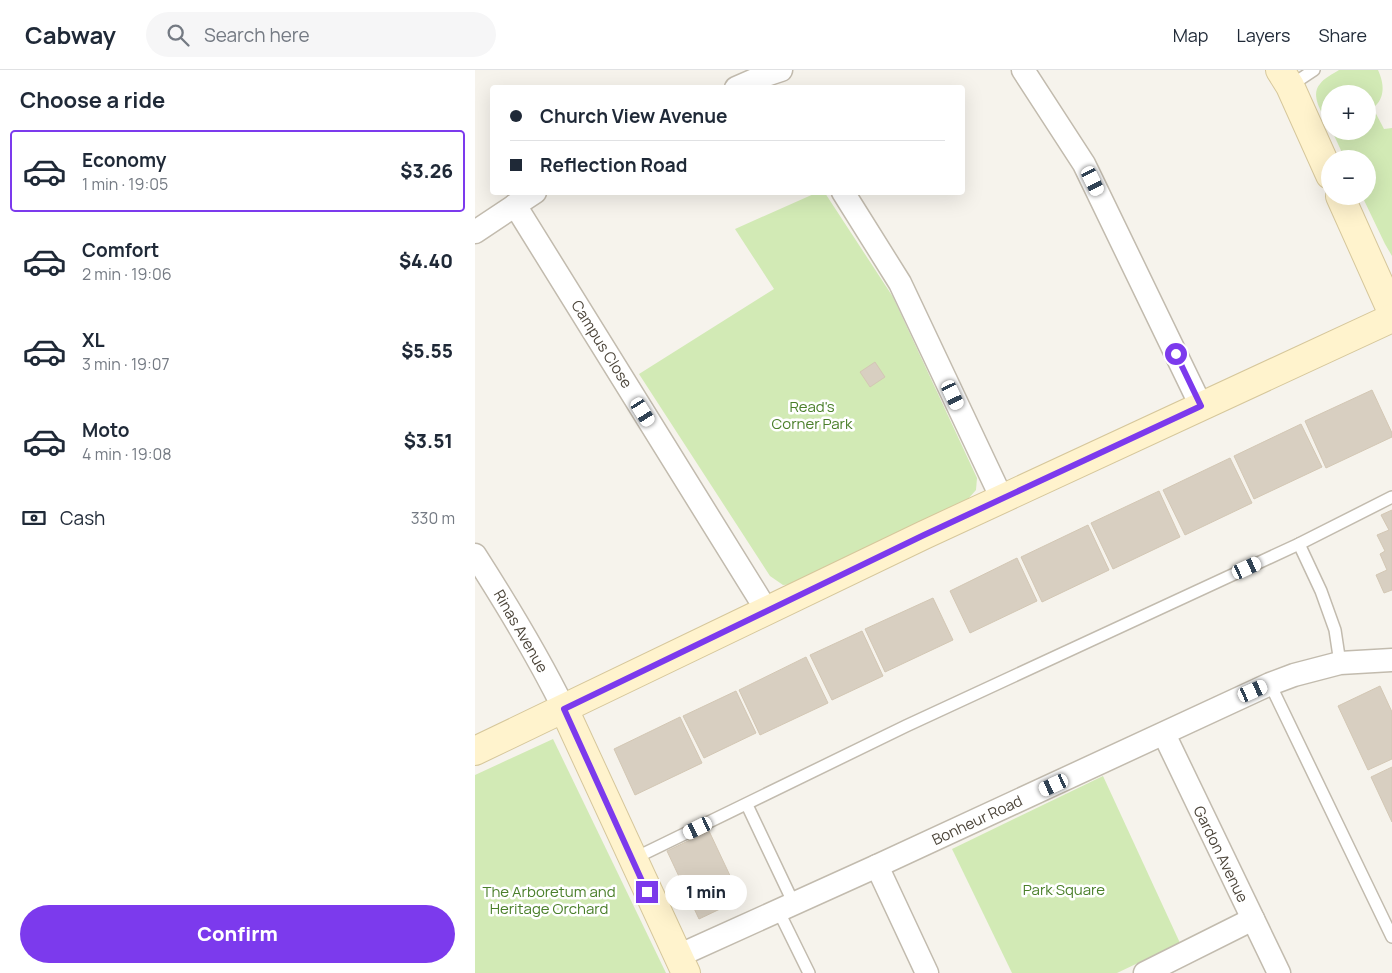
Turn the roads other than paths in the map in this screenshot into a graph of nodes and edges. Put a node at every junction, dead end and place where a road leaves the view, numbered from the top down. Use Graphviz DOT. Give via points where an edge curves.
graph roads {
  1 [pos="1023,70"];
  2 [pos="1314,70"];
  3 [pos="771,76"];
  4 [pos="1285,78"];
  5 [pos="745,85"];
  6 [pos="1321,155"];
  7 [pos="530,195"];
  8 [pos="845,195"];
  9 [pos="515,205"];
  10 [pos="1344,205"];
  11 [pos="475,232"];
  12 [pos="1392,312"];
  13 [pos="1392,318"];
  14 [pos="1201,406"];
  15 [pos="1392,498"];
  16 [pos="1002,499"];
  17 [pos="1299,544"];
  18 [pos="475,555"];
  19 [pos="767,611"];
  20 [pos="1392,660"];
  21 [pos="1341,663"];
  22 [pos="1270,684"];
  23 [pos="564,709"];
  24 [pos="1163,734"];
  25 [pos="475,751"];
  26 [pos="747,805"];
  27 [pos="632,860"];
  28 [pos="877,866"];
  29 [pos="786,907"];
  30 [pos="1253,919"];
  31 [pos="1392,937"];
  32 [pos="682,964"];
  33 [pos="809,973"];
  34 [pos="927,973"];
  35 [pos="1145,973"];
  36 [pos="1279,973"];
  1 -- 14 [label="street" via="1084,164"];
  2 -- 4 [label="lane"];
  3 -- 5 [label="street"];
  4 -- 6 [label="street"];
  7 -- 9 [label="street"];
  8 -- 16 [label="street" via="900,284"];
  9 -- 11 [label="street"];
  9 -- 19 [label="street, Campus Close"];
  10 -- 12 [label="street"];
  13 -- 14 [label="street"];
  14 -- 16 [label="street"];
  15 -- 17 [label="lane"];
  16 -- 19 [label="street"];
  17 -- 21 [label="lane" via="1330,615"];
  17 -- 26 [label="lane" via="906,726"];
  18 -- 23 [label="street, Rinas Avenue"];
  19 -- 23 [label="street"];
  20 -- 21 [label="street, Bonheur Road"];
  21 -- 22 [label="street, Bonheur Road"];
  22 -- 24 [label="street, Bonheur Road"];
  22 -- 31 [label="lane"];
  23 -- 25 [label="street"];
  23 -- 27 [label="street"];
  24 -- 28 [label="street, Bonheur Road"];
  24 -- 30 [label="street, Gardon Avenue"];
  26 -- 27 [label="lane"];
  26 -- 29 [label="lane"];
  27 -- 32 [label="street"];
  28 -- 29 [label="street, Bonheur Road"];
  28 -- 34 [label="street"];
  29 -- 32 [label="street, Bonheur Road"];
  29 -- 33 [label="lane"];
  30 -- 35 [label="street"];
  30 -- 36 [label="street, Gardon Avenue"];
}
